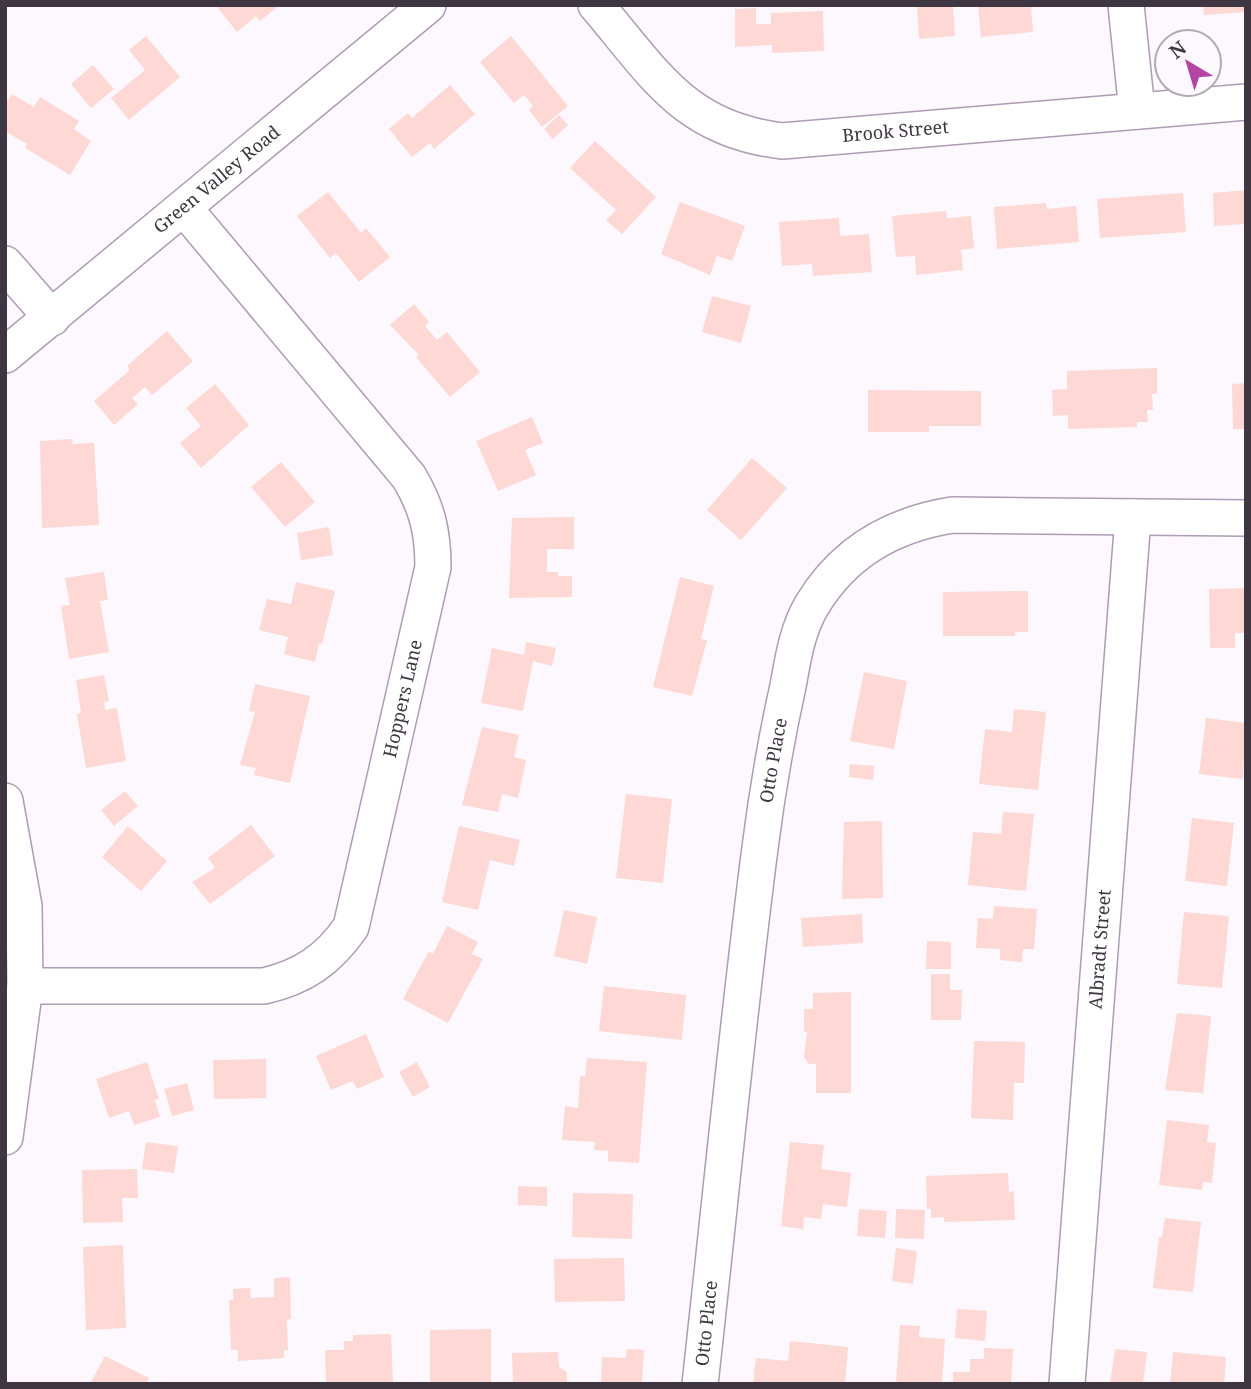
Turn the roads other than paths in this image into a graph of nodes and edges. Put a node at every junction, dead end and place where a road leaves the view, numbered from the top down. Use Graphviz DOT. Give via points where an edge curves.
graph roads {
  1 [pos="428,5"];
  2 [pos="596,5"];
  3 [pos="1126,5"];
  4 [pos="1246,102"];
  5 [pos="1137,111"];
  6 [pos="184,208"];
  7 [pos="5,264"];
  8 [pos="52,318"];
  9 [pos="5,355"];
  10 [pos="1133,517"];
  11 [pos="1246,518"];
  12 [pos="5,801"];
  13 [pos="25,986"];
  14 [pos="5,1137"];
  15 [pos="700,1384"];
  16 [pos="1067,1384"];
  1 -- 6 [label="street, Green Valley Road"];
  2 -- 5 [label="street, Brook Street" via="687,107 717,126 751,137 782,141"];
  3 -- 5 [label="street"];
  4 -- 5 [label="street, Brook Street"];
  6 -- 8 [label="street, Green Valley Road"];
  6 -- 13 [label="street, Hoppers Lane" via="409,477 424,503 433,534 433,567 351,927 335,950 289,981 264,986"];
  7 -- 8 [label="street"];
  8 -- 9 [label="street, Green Valley Road"];
  10 -- 11 [label="street, Otto Place"];
  10 -- 15 [label="street, Otto Place" via="952,515 919,520 888,532 857,552 831,577 810,608 799,634 771,765"];
  10 -- 16 [label="street, Albradt Street"];
  12 -- 13 [label="street" via="24,906"];
  13 -- 14 [label="street"];
}
